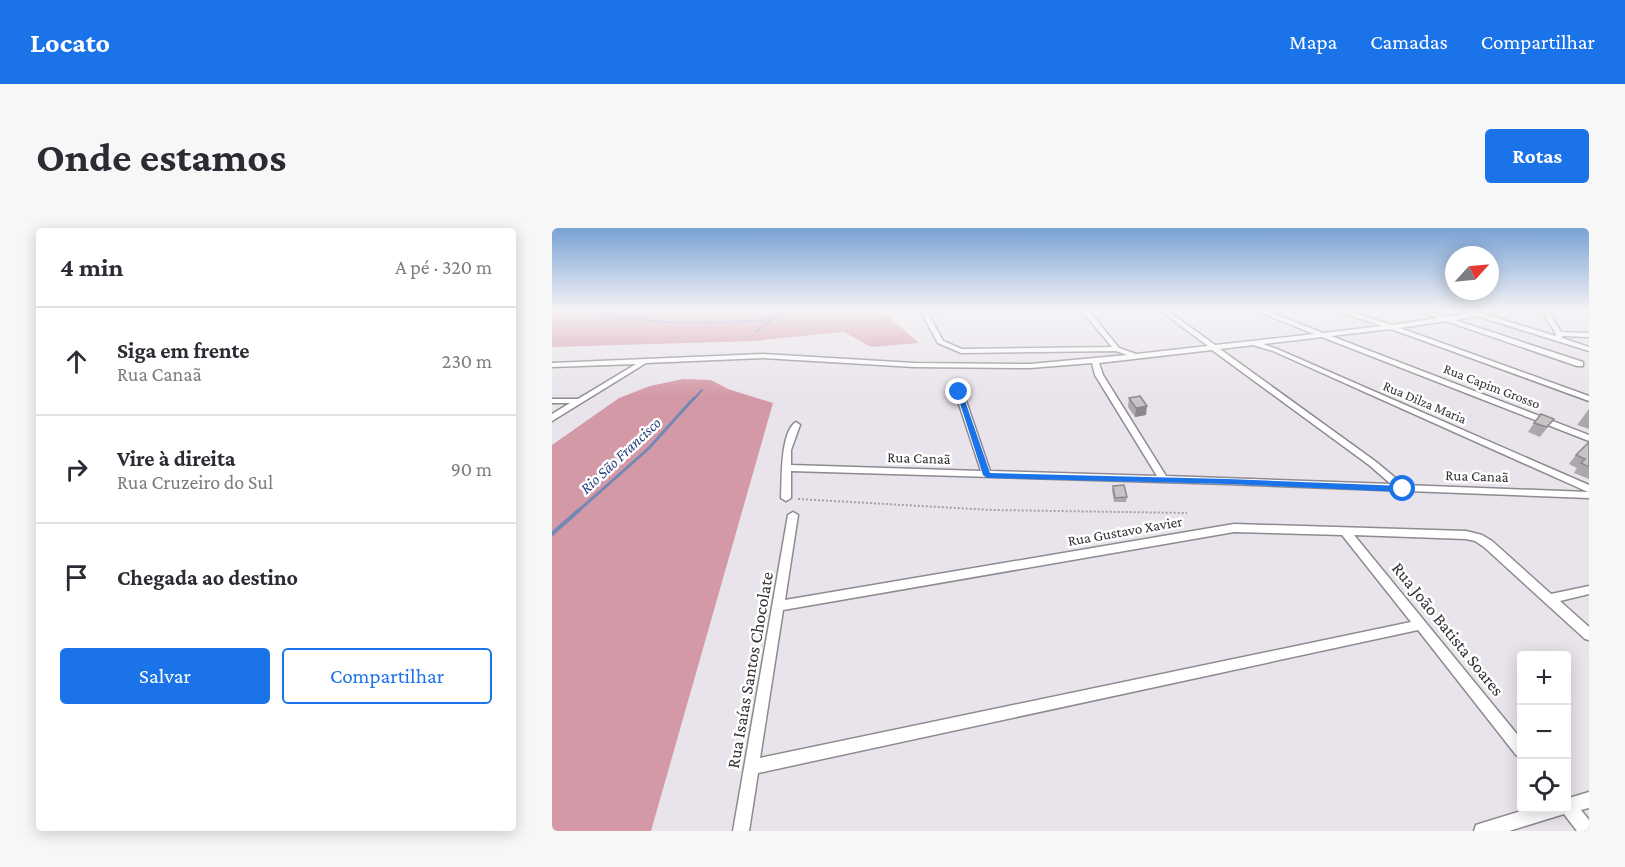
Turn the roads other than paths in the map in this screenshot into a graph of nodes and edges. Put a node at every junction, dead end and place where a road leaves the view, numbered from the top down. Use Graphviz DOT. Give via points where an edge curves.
graph roads {
  1 [pos="938,339"];
  2 [pos="1109,339"];
  3 [pos="1204,339"];
  4 [pos="1274,339"];
  5 [pos="1331,339"];
  6 [pos="1424,339"];
  7 [pos="1507,339"];
  8 [pos="1564,339"];
  9 [pos="1250,342"];
  10 [pos="1214,346"];
  11 [pos="1117,349"];
  12 [pos="1589,349"];
  13 [pos="1136,356"];
  14 [pos="1095,361"];
  15 [pos="645,362"];
  16 [pos="552,364"];
  17 [pos="1580,364"];
  18 [pos="959,392"];
  19 [pos="1589,399"];
  20 [pos="552,401"];
  21 [pos="579,401"];
  22 [pos="552,418"];
  23 [pos="796,425"];
  24 [pos="1589,438"];
  25 [pos="788,468"];
  26 [pos="987,475"];
  27 [pos="1164,480"];
  28 [pos="1403,489"];
  29 [pos="1589,489"];
  30 [pos="1589,495"];
  31 [pos="786,498"];
  32 [pos="793,515"];
  33 [pos="1345,531"];
  34 [pos="1589,590"];
  35 [pos="1550,599"];
  36 [pos="780,606"];
  37 [pos="1419,625"];
  38 [pos="1589,635"];
  39 [pos="1517,745"];
  40 [pos="753,767"];
  41 [pos="1589,800"];
  42 [pos="1571,805"];
  43 [pos="1544,813"];
  44 [pos="1571,813"];
  45 [pos="741,831"];
  46 [pos="1482,831"];
  47 [pos="1588,831"];
  1 -- 11 [label="street" via="961,351"];
  2 -- 11 [label="street"];
  3 -- 10 [label="street"];
  4 -- 9 [label="street"];
  5 -- 24 [label="street, Rua Capim Grosso"];
  6 -- 19 [label="street"];
  7 -- 17 [label="street"];
  8 -- 12 [label="street"];
  9 -- 10 [label="street"];
  9 -- 29 [label="street, Rua Dilza Maria"];
  10 -- 13 [label="street"];
  10 -- 28 [label="street"];
  11 -- 13 [label="street"];
  13 -- 14 [label="street"];
  14 -- 15 [label="street" via="974,366 763,356"];
  14 -- 27 [label="street" via="1099,375"];
  15 -- 16 [label="street"];
  15 -- 21 [label="street"];
  18 -- 26 [label="street"];
  20 -- 21 [label="street"];
  21 -- 22 [label="street"];
  23 -- 25 [label="street" via="787,450"];
  25 -- 26 [label="street, Rua Canaã"];
  25 -- 31 [label="street"];
  26 -- 27 [label="street, Rua Canaã"];
  27 -- 28 [label="street, Rua Canaã"];
  28 -- 30 [label="street, Rua Canaã"];
  32 -- 36 [label="street, Rua Isaías Santos Chocolate"];
  33 -- 35 [label="street, Rua Gustavo Xavier" via="1478,538"];
  33 -- 36 [label="street, Rua Gustavo Xavier" via="1234,528"];
  33 -- 37 [label="street, Rua João Batista Soares"];
  34 -- 35 [label="street"];
  35 -- 38 [label="street"];
  36 -- 40 [label="street, Rua Isaías Santos Chocolate"];
  37 -- 39 [label="street, Rua João Batista Soares"];
  37 -- 40 [label="street"];
  40 -- 45 [label="street, Rua Isaías Santos Chocolate"];
  41 -- 42 [label="street"];
  43 -- 46 [label="street"];
  44 -- 47 [label="street"];
}
